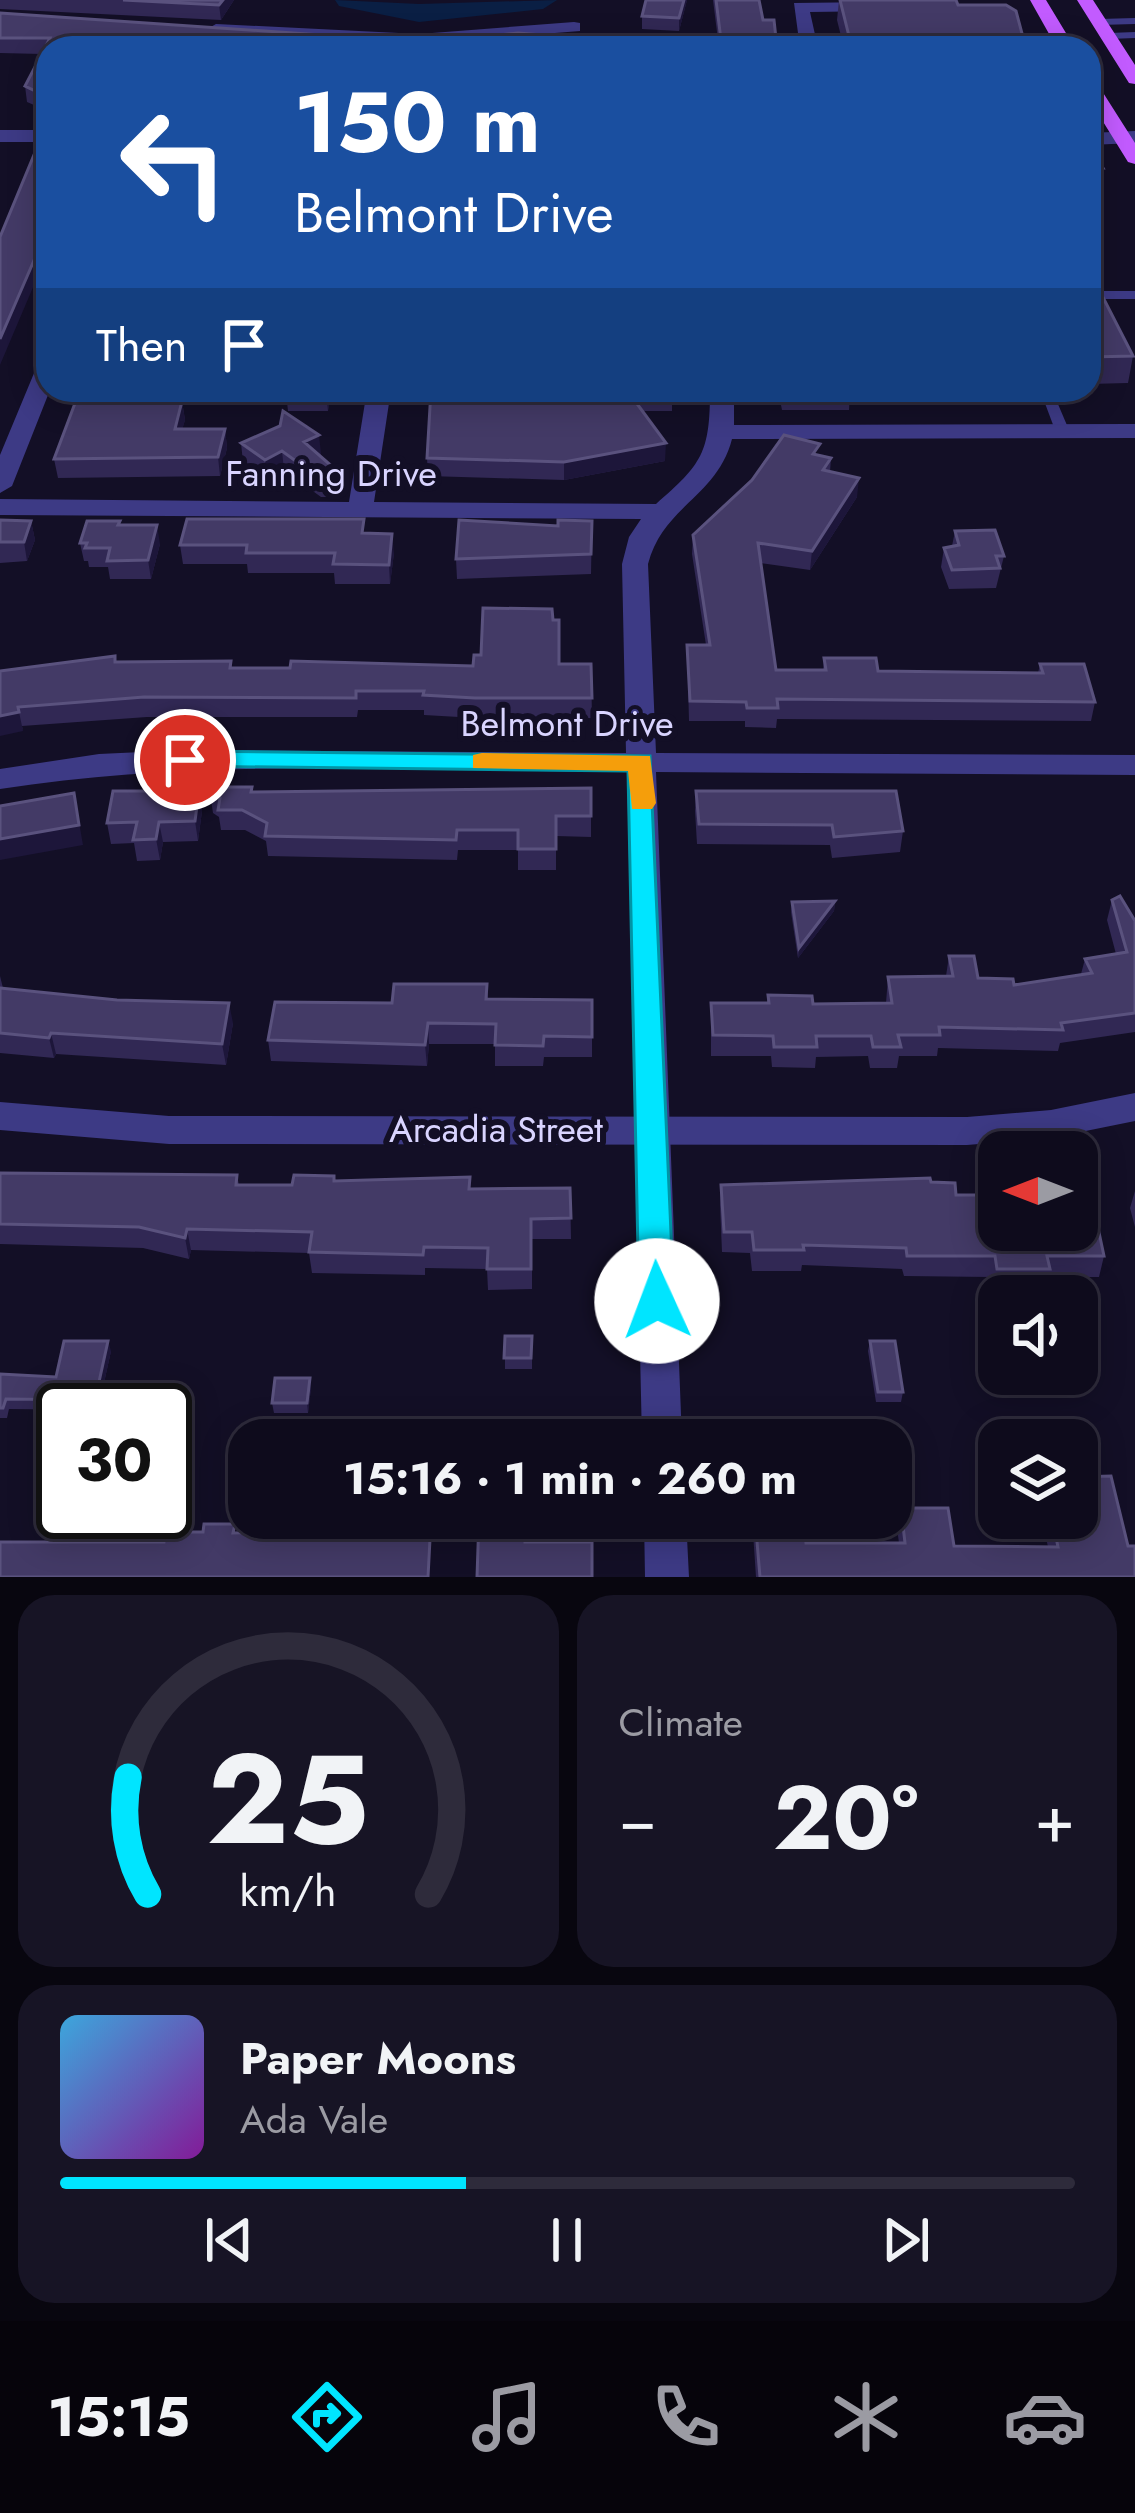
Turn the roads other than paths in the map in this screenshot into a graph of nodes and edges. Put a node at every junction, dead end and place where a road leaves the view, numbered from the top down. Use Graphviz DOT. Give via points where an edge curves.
graph roads {
  1 [pos="1038,0"];
  2 [pos="1085,0"];
  3 [pos="908,7"];
  4 [pos="1135,21"];
  5 [pos="187,27"];
  6 [pos="574,27"];
  7 [pos="1104,29"];
  8 [pos="1135,35"];
  9 [pos="319,36"];
  10 [pos="488,36"];
  11 [pos="806,36"];
  12 [pos="1059,36"];
  13 [pos="1135,79"];
  14 [pos="1101,100"];
  15 [pos="0,136"];
  16 [pos="36,136"];
  17 [pos="1129,138"];
  18 [pos="1135,158"];
  19 [pos="1101,295"];
  20 [pos="1135,295"];
  21 [pos="36,396"];
  22 [pos="377,402"];
  23 [pos="723,402"];
  24 [pos="1051,402"];
  25 [pos="1062,430"];
  26 [pos="1135,431"];
  27 [pos="726,432"];
  28 [pos="0,486"];
  29 [pos="0,507"];
  30 [pos="361,508"];
  31 [pos="662,512"];
  32 [pos="641,762"];
  33 [pos="1135,765"];
  34 [pos="0,779"];
  35 [pos="1135,1107"];
  36 [pos="0,1116"];
  37 [pos="651,1130"];
  38 [pos="661,1419"];
  39 [pos="666,1539"];
  40 [pos="667,1577"];
  1 -- 12 [label="main road"];
  2 -- 7 [label="main road"];
  3 -- 11 [label="street" via="800,7"];
  4 -- 7 [label="lane"];
  5 -- 9 [label="street"];
  6 -- 10 [label="street"];
  7 -- 8 [label="lane"];
  7 -- 13 [label="main road"];
  14 -- 17 [label="main road"];
  15 -- 16 [label="street"];
  17 -- 18 [label="main road"];
  19 -- 20 [label="lane"];
  21 -- 28 [label="street"];
  22 -- 30 [label="street"];
  23 -- 27 [label="street"];
  24 -- 25 [label="lane"];
  25 -- 26 [label="street"];
  25 -- 27 [label="street"];
  27 -- 31 [label="street" via="714,465"];
  29 -- 30 [label="street, Fanning Drive"];
  30 -- 31 [label="street, Fanning Drive"];
  31 -- 32 [label="street" via="644,532 634,563"];
  32 -- 33 [label="street, Belmont Drive"];
  32 -- 34 [label="street, Belmont Drive" via="185,760"];
  32 -- 37 [label="street"];
  35 -- 37 [label="street, Arcadia Street" via="967,1131"];
  36 -- 37 [label="street, Arcadia Street" via="169,1130"];
  37 -- 38 [label="street"];
  39 -- 40 [label="street"];
}
